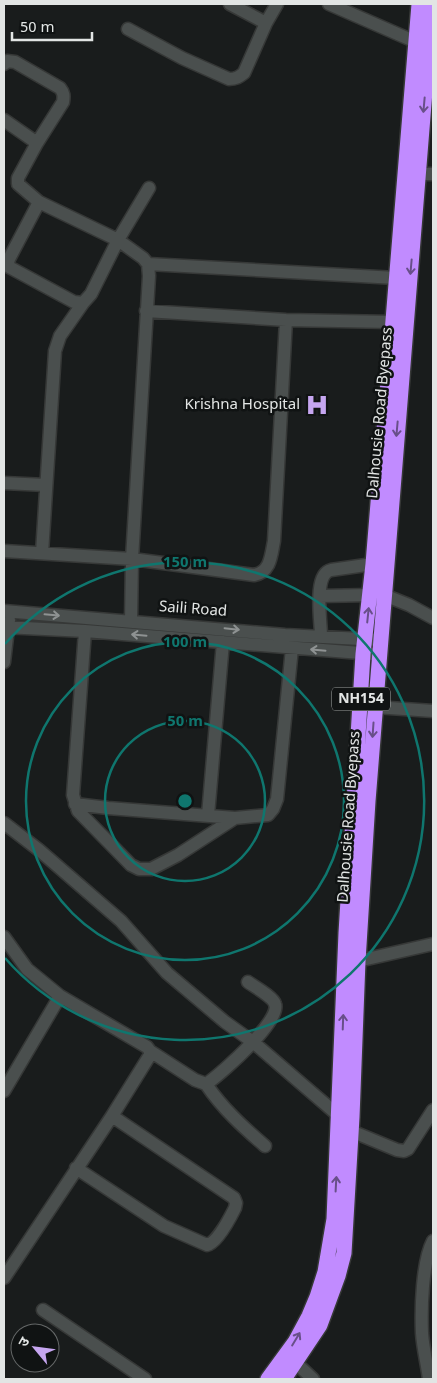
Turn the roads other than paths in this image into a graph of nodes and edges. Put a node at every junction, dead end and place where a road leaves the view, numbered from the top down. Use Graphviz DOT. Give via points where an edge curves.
graph roads {
  1 [pos="230,4"];
  2 [pos="277,4"];
  3 [pos="329,4"];
  4 [pos="419,4"];
  5 [pos="432,4"];
  6 [pos="266,22"];
  7 [pos="128,29"];
  8 [pos="416,42"];
  9 [pos="4,64"];
  10 [pos="4,120"];
  11 [pos="37,143"];
  12 [pos="426,174"];
  13 [pos="149,188"];
  14 [pos="39,202"];
  15 [pos="118,240"];
  16 [pos="148,264"];
  17 [pos="396,278"];
  18 [pos="83,303"];
  19 [pos="146,312"];
  20 [pos="286,320"];
  21 [pos="392,322"];
  22 [pos="4,483"];
  23 [pos="46,485"];
  24 [pos="4,552"];
  25 [pos="42,553"];
  26 [pos="132,559"];
  27 [pos="374,564"];
  28 [pos="377,595"];
  29 [pos="320,596"];
  30 [pos="8,612"];
  31 [pos="433,618"];
  32 [pos="131,621"];
  33 [pos="6,627"];
  34 [pos="85,631"];
  35 [pos="321,636"];
  36 [pos="223,642"];
  37 [pos="372,647"];
  38 [pos="292,648"];
  39 [pos="4,654"];
  40 [pos="375,707"];
  41 [pos="433,711"];
  42 [pos="75,804"];
  43 [pos="208,815"];
  44 [pos="235,818"];
  45 [pos="4,823"];
  46 [pos="4,937"];
  47 [pos="433,944"];
  48 [pos="358,961"];
  49 [pos="248,982"];
  50 [pos="60,996"];
  51 [pos="253,1042"];
  52 [pos="150,1051"];
  53 [pos="206,1084"];
  54 [pos="4,1090"];
  55 [pos="433,1110"];
  56 [pos="112,1116"];
  57 [pos="339,1116"];
  58 [pos="351,1131"];
  59 [pos="265,1146"];
  60 [pos="76,1168"];
  61 [pos="433,1241"];
  62 [pos="4,1278"];
  63 [pos="43,1310"];
  64 [pos="296,1362"];
  65 [pos="145,1379"];
  66 [pos="268,1379"];
  67 [pos="284,1379"];
  68 [pos="313,1379"];
  69 [pos="429,1379"];
  1 -- 6 [label="street"];
  2 -- 6 [label="street"];
  3 -- 8 [label="street"];
  4 -- 8 [label="highway, NH154"];
  5 -- 12 [label="highway, Dalhousie Road Byepass / NH154, one-way"];
  6 -- 7 [label="street" via="244,73 233,79 182,58"];
  8 -- 17 [label="highway, NH154"];
  9 -- 11 [label="street" via="15,62 63,92 63,102"];
  10 -- 11 [label="street"];
  11 -- 14 [label="street" via="18,178 18,184"];
  12 -- 28 [label="highway, Dalhousie Road Byepass / NH154, one-way"];
  13 -- 15 [label="street"];
  14 -- 15 [label="street"];
  14 -- 18 [label="street" via="9,259 9,267 74,302"];
  15 -- 16 [label="street"];
  15 -- 18 [label="street" via="91,294"];
  16 -- 17 [label="street"];
  16 -- 19 [label="street"];
  17 -- 21 [label="highway, NH154"];
  18 -- 23 [label="street" via="60,336 54,351"];
  19 -- 20 [label="street"];
  19 -- 26 [label="street"];
  20 -- 21 [label="street"];
  20 -- 26 [label="street" via="274,541 266,570 254,575"];
  21 -- 27 [label="highway, NH154"];
  22 -- 23 [label="street"];
  23 -- 25 [label="street"];
  24 -- 25 [label="street"];
  25 -- 26 [label="street"];
  26 -- 32 [label="street"];
  27 -- 28 [label="highway, NH154"];
  27 -- 29 [label="street" via="326,571 321,580"];
  28 -- 29 [label="street"];
  28 -- 31 [label="street" via="408,605"];
  28 -- 37 [label="highway, Dalhousie Road Byepass / NH154"];
  29 -- 35 [label="street"];
  30 -- 32 [label="street, Saili Road, one-way"];
  30 -- 33 [label="street"];
  32 -- 35 [label="street, Saili Road, one-way"];
  33 -- 34 [label="street"];
  33 -- 39 [label="street"];
  36 -- 34 [label="street, one-way"];
  34 -- 42 [label="street" via="73,795"];
  35 -- 37 [label="street, Saili Road"];
  36 -- 38 [label="street"];
  36 -- 43 [label="street"];
  37 -- 38 [label="street, one-way"];
  37 -- 40 [label="highway, Dalhousie Road Byepass / NH154"];
  57 -- 37 [label="highway, NH154, one-way" via="346,933"];
  38 -- 44 [label="street" via="277,799 268,814"];
  40 -- 41 [label="street"];
  40 -- 48 [label="highway, Dalhousie Road Byepass / NH154, one-way"];
  42 -- 43 [label="street"];
  42 -- 44 [label="street" via="131,865 145,870 178,855"];
  43 -- 44 [label="street"];
  45 -- 51 [label="street" via="121,921 167,973"];
  46 -- 50 [label="street" via="28,970"];
  47 -- 48 [label="street"];
  48 -- 58 [label="highway, Dalhousie Road Byepass / NH154"];
  49 -- 51 [label="street" via="276,1005 273,1018"];
  50 -- 52 [label="street"];
  50 -- 54 [label="street"];
  51 -- 53 [label="street"];
  51 -- 57 [label="street"];
  52 -- 53 [label="street"];
  52 -- 56 [label="street" via="148,1061"];
  53 -- 59 [label="street" via="231,1116"];
  55 -- 58 [label="street" via="404,1151"];
  56 -- 60 [label="street"];
  56 -- 60 [label="street" via="234,1198 235,1208 217,1237 207,1245 164,1226"];
  66 -- 57 [label="highway, NH154, one-way" via="309,1316 325,1272 334,1219"];
  58 -- 64 [label="highway, Dalhousie Road Byepass / NH154" via="344,1253 320,1325"];
  60 -- 62 [label="street"];
  61 -- 69 [label="street" via="426,1260 422,1334"];
  63 -- 65 [label="street"];
  64 -- 67 [label="highway, Dalhousie Road Byepass / NH154"];
  64 -- 68 [label="street"];
}
